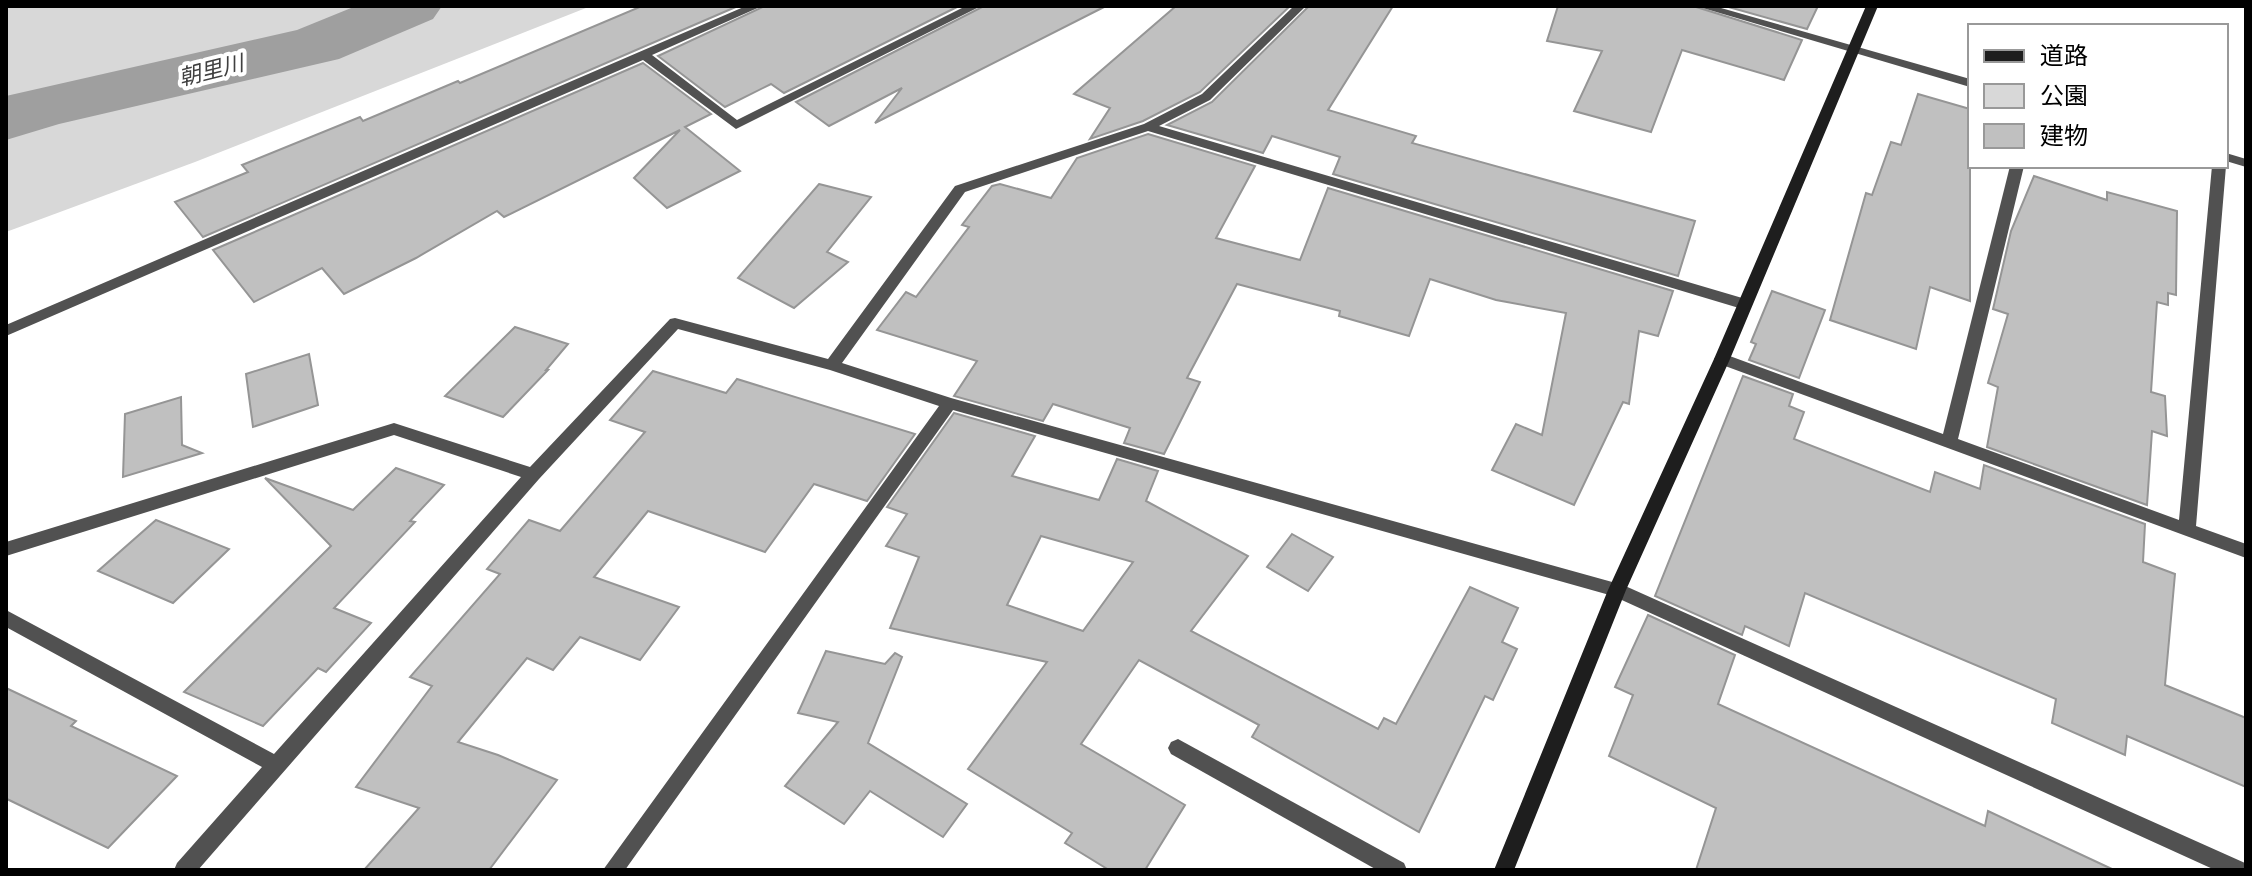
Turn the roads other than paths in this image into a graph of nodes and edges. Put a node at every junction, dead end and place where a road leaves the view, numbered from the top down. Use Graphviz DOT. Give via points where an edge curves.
graph roads {
  1 [pos="756,6"];
  2 [pos="975,6"];
  3 [pos="1300,6"];
  4 [pos="1702,6"];
  5 [pos="1872,6"];
  6 [pos="1854,50"];
  7 [pos="644,55"];
  8 [pos="1968,82"];
  9 [pos="1148,127"];
  10 [pos="2017,168"];
  11 [pos="2219,168"];
  12 [pos="1744,304"];
  13 [pos="6,331"];
  14 [pos="1722,359"];
  15 [pos="832,365"];
  16 [pos="949,403"];
  17 [pos="1949,442"];
  18 [pos="533,474"];
  19 [pos="2187,530"];
  20 [pos="6,549"];
  21 [pos="2246,551"];
  22 [pos="1617,590"];
  23 [pos="6,618"];
  24 [pos="1178,748"];
  25 [pos="276,765"];
  26 [pos="184,870"];
  27 [pos="613,870"];
  28 [pos="1397,870"];
  29 [pos="1504,870"];
  30 [pos="2238,870"];
  1 -- 7 [label="street"];
  2 -- 7 [label="street" via="736,125"];
  3 -- 9 [label="street" via="1206,97"];
  4 -- 6 [label="street"];
  5 -- 6 [label="street"];
  6 -- 8 [label="street"];
  6 -- 12 [label="street"];
  7 -- 13 [label="street"];
  9 -- 12 [label="street"];
  9 -- 15 [label="street" via="960,189"];
  10 -- 17 [label="street"];
  11 -- 19 [label="street"];
  12 -- 14 [label="street"];
  14 -- 17 [label="street"];
  14 -- 22 [label="street"];
  15 -- 16 [label="street"];
  15 -- 18 [label="street" via="675,323"];
  16 -- 22 [label="street"];
  16 -- 27 [label="street"];
  17 -- 19 [label="street"];
  18 -- 20 [label="street" via="394,429"];
  18 -- 25 [label="street"];
  19 -- 21 [label="street"];
  22 -- 29 [label="street"];
  22 -- 30 [label="street"];
  23 -- 25 [label="street"];
  24 -- 28 [label="street"];
  25 -- 26 [label="street"];
}
